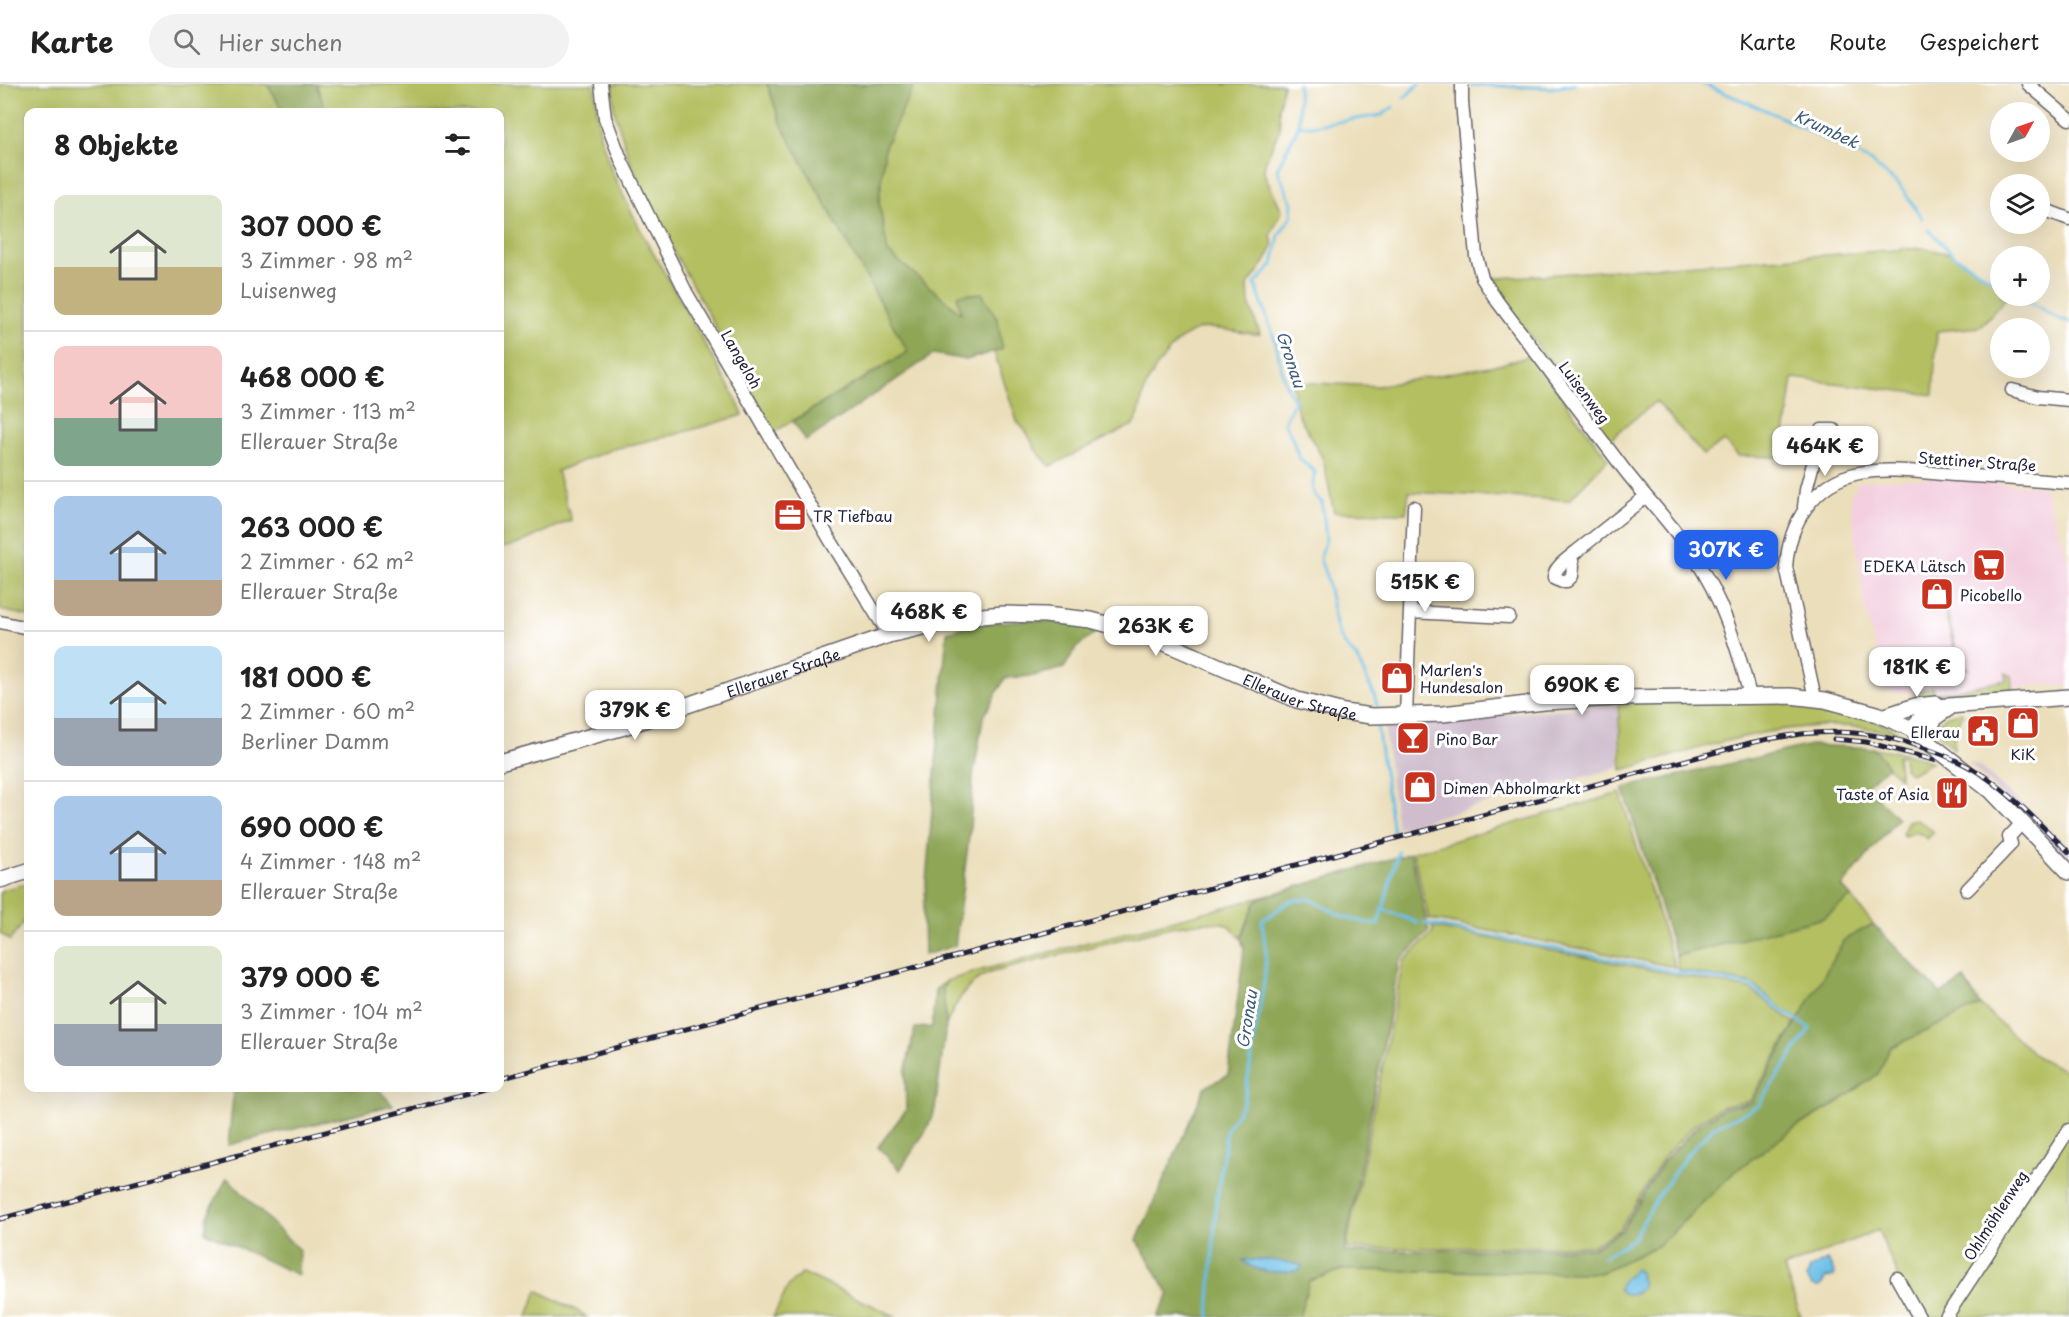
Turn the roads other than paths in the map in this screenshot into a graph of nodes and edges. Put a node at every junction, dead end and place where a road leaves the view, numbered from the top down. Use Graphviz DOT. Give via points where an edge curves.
graph roads {
  1 [pos="601,84"];
  2 [pos="1462,84"];
  3 [pos="2028,84"];
  4 [pos="2069,119"];
  5 [pos="2050,212"];
  6 [pos="2069,219"];
  7 [pos="2012,390"];
  8 [pos="2069,400"];
  9 [pos="1834,430"];
  10 [pos="2069,483"];
  11 [pos="1645,497"];
  12 [pos="1414,507"];
  13 [pos="1804,507"];
  14 [pos="1571,556"];
  15 [pos="1410,612"];
  16 [pos="1509,617"];
  17 [pos="0,622"];
  18 [pos="24,627"];
  19 [pos="889,635"];
  20 [pos="1750,696"];
  21 [pos="2069,697"];
  22 [pos="1815,698"];
  23 [pos="1954,705"];
  24 [pos="1885,716"];
  25 [pos="1406,717"];
  26 [pos="1918,731"];
  27 [pos="504,761"];
  28 [pos="2021,824"];
  29 [pos="24,872"];
  30 [pos="2069,872"];
  31 [pos="0,880"];
  32 [pos="1967,890"];
  33 [pos="2069,1130"];
  34 [pos="1897,1278"];
  35 [pos="1919,1317"];
  36 [pos="1946,1317"];
  1 -- 19 [label="street, Langeloh" via="604,118 686,292"];
  2 -- 11 [label="street, Luisenweg" via="1475,246 1482,278"];
  3 -- 4 [label="street"];
  5 -- 6 [label="street"];
  7 -- 8 [label="street"];
  9 -- 13 [label="street" via="1822,430"];
  10 -- 13 [label="street, Stettiner Straße" via="1895,471 1859,473 1821,491"];
  11 -- 14 [label="street"];
  11 -- 20 [label="street, Luisenweg" via="1679,536 1712,587 1742,663"];
  12 -- 15 [label="street"];
  13 -- 22 [label="street, Stettiner Straße" via="1787,547 1786,567"];
  15 -- 16 [label="street"];
  15 -- 25 [label="street"];
  17 -- 18 [label="street"];
  19 -- 25 [label="main road, Ellerauer Straße" via="961,618 1003,614 1091,620 1165,643 1297,700 1344,712"];
  19 -- 27 [label="main road, Ellerauer Straße" via="624,727"];
  20 -- 22 [label="main road, Ellerauer Straße"];
  20 -- 25 [label="main road, Ellerauer Straße" via="1544,702"];
  21 -- 23 [label="main road"];
  22 -- 24 [label="main road, Ellerauer Straße"];
  23 -- 24 [label="main road" via="1922,705"];
  23 -- 26 [label="main road" via="1928,711 1920,718"];
  24 -- 26 [label="main road, Ellerauer Straße"];
  26 -- 28 [label="main road, Ellerauer Straße" via="1987,788"];
  28 -- 30 [label="main road, Ellerauer Straße"];
  28 -- 32 [label="street" via="2009,837 2011,844"];
  29 -- 31 [label="main road"];
  33 -- 36 [label="street, Ohlmöhlenweg"];
  34 -- 35 [label="street"];
}
